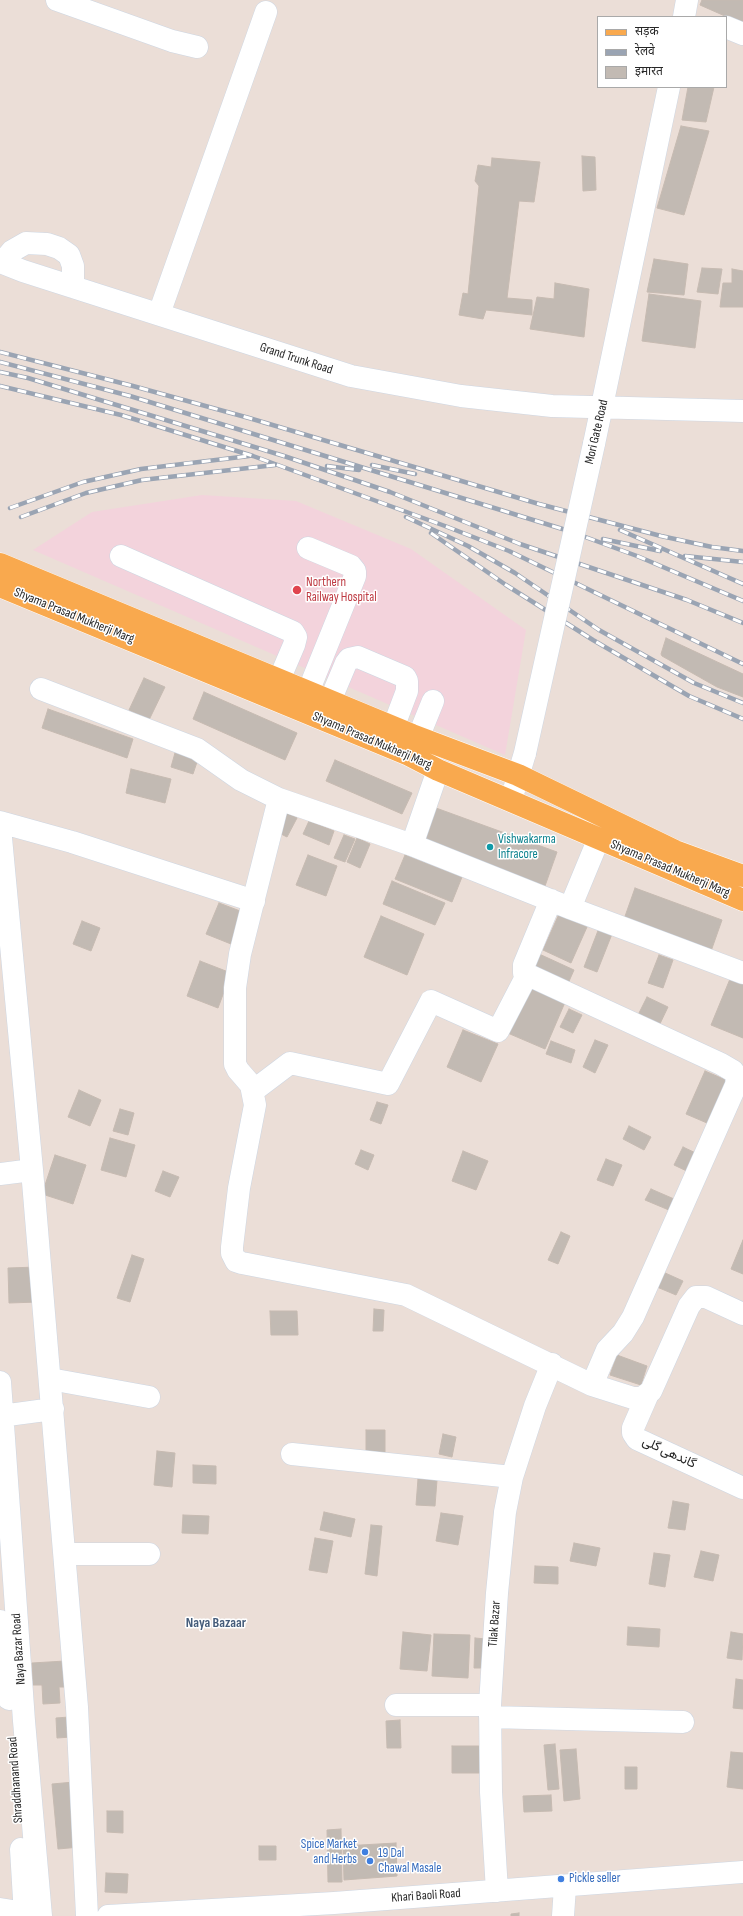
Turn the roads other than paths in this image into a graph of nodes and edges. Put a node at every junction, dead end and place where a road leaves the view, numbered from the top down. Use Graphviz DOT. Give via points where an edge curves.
graph roads {
  1 [pos="57,0"];
  2 [pos="266,12"];
  3 [pos="727,27"];
  4 [pos="743,34"];
  5 [pos="197,47"];
  6 [pos="669,88"];
  7 [pos="1,262"];
  8 [pos="73,287"];
  9 [pos="159,314"];
  10 [pos="603,407"];
  11 [pos="743,411"];
  12 [pos="308,548"];
  13 [pos="120,556"];
  14 [pos="0,564"];
  15 [pos="0,586"];
  16 [pos="280,680"];
  17 [pos="41,689"];
  18 [pos="308,692"];
  19 [pos="330,701"];
  20 [pos="433,701"];
  21 [pos="408,739"];
  22 [pos="438,770"];
  23 [pos="518,775"];
  24 [pos="279,800"];
  25 [pos="511,800"];
  26 [pos="0,822"];
  27 [pos="0,827"];
  28 [pos="599,838"];
  29 [pos="412,845"];
  30 [pos="743,876"];
  31 [pos="743,900"];
  32 [pos="254,901"];
  33 [pos="561,904"];
  34 [pos="743,973"];
  35 [pos="527,975"];
  36 [pos="253,1091"];
  37 [pos="32,1170"];
  38 [pos="0,1174"];
  39 [pos="743,1314"];
  40 [pos="552,1364"];
  41 [pos="50,1379"];
  42 [pos="0,1382"];
  43 [pos="592,1385"];
  44 [pos="647,1396"];
  45 [pos="149,1397"];
  46 [pos="53,1409"];
  47 [pos="1,1416"];
  48 [pos="292,1454"];
  49 [pos="512,1477"];
  50 [pos="743,1488"];
  51 [pos="65,1554"];
  52 [pos="149,1554"];
  53 [pos="0,1621"];
  54 [pos="396,1704"];
  55 [pos="490,1711"];
  56 [pos="683,1722"];
  57 [pos="743,1872"];
  58 [pos="565,1887"];
  59 [pos="497,1891"];
  60 [pos="0,1909"];
  61 [pos="334,1910"];
  62 [pos="38,1916"];
  63 [pos="87,1916"];
  64 [pos="108,1916"];
  65 [pos="563,1916"];
  1 -- 5 [label="street" via="172,41"];
  2 -- 9 [label="street"];
  3 -- 4 [label="street"];
  6 -- 10 [label="street, Mori Gate Road"];
  7 -- 8 [label="street, Grand Trunk Road"];
  7 -- 8 [label="street" via="26,242 59,248 69,255 73,266"];
  8 -- 9 [label="street, Grand Trunk Road"];
  9 -- 10 [label="street, Grand Trunk Road" via="351,376 461,396 552,406"];
  10 -- 11 [label="street, Grand Trunk Road"];
  10 -- 23 [label="street, Mori Gate Road, bridge"];
  12 -- 18 [label="street" via="351,566 355,571"];
  13 -- 16 [label="street" via="293,632 296,637 294,645"];
  14 -- 16 [label="main road, Shyama Prasad Mukherji Marg"];
  15 -- 21 [label="main road, Shyama Prasad Mukherji Marg"];
  16 -- 18 [label="main road, Shyama Prasad Mukherji Marg"];
  17 -- 24 [label="street" via="197,748 241,780"];
  18 -- 19 [label="main road, Shyama Prasad Mukherji Marg"];
  19 -- 21 [label="main road, Shyama Prasad Mukherji Marg"];
  19 -- 21 [label="street" via="349,659 358,657 405,677 408,691"];
  20 -- 21 [label="street"];
  21 -- 22 [label="main road, Shyama Prasad Mukherji Marg"];
  21 -- 23 [label="main road, Shyama Prasad Mukherji Marg"];
  22 -- 25 [label="main road, Shyama Prasad Mukherji Marg"];
  22 -- 29 [label="street"];
  23 -- 25 [label="street, Mori Gate Road"];
  23 -- 30 [label="main road, Shyama Prasad Mukherji Marg" via="675,851"];
  24 -- 29 [label="street"];
  24 -- 32 [label="street"];
  25 -- 28 [label="main road, Shyama Prasad Mukherji Marg"];
  26 -- 32 [label="street" via="72,842"];
  27 -- 37 [label="street"];
  28 -- 31 [label="main road, Shyama Prasad Mukherji Marg"];
  28 -- 33 [label="street"];
  29 -- 33 [label="street"];
  32 -- 36 [label="street" via="236,977 234,1059 238,1070"];
  33 -- 34 [label="street"];
  33 -- 35 [label="street" via="524,965"];
  35 -- 36 [label="street" via="498,1031 431,1001 388,1084 290,1063"];
  35 -- 43 [label="street" via="721,1064 733,1071 737,1077 736,1085 633,1317 623,1333 607,1350"];
  36 -- 40 [label="street" via="255,1105 239,1188 232,1247 236,1261 406,1295"];
  37 -- 38 [label="street"];
  37 -- 41 [label="street"];
  39 -- 44 [label="street, گاندھی گلی" via="706,1296 696,1297 689,1306"];
  40 -- 43 [label="street"];
  40 -- 49 [label="street, Tilak Bazar" via="535,1406"];
  41 -- 45 [label="street"];
  41 -- 46 [label="street"];
  42 -- 47 [label="street, Naya Bazar Road"];
  43 -- 44 [label="street" via="633,1398"];
  44 -- 50 [label="street, گاندھی گلی" via="633,1428 633,1434 637,1439"];
  46 -- 47 [label="street"];
  46 -- 51 [label="street"];
  47 -- 62 [label="street, Naya Bazar Road"];
  48 -- 49 [label="street"];
  49 -- 55 [label="street, Tilak Bazar" via="497,1593"];
  51 -- 52 [label="street"];
  51 -- 63 [label="street" via="77,1707"];
  53 -- 62 [label="street, Shraddhanand Road" via="14,1749"];
  54 -- 55 [label="street"];
  55 -- 56 [label="street"];
  55 -- 59 [label="street, Tilak Bazar"];
  57 -- 58 [label="street, Khari Baoli Road"];
  58 -- 59 [label="street, Khari Baoli Road"];
  58 -- 65 [label="street"];
  59 -- 61 [label="street, Khari Baoli Road"];
  60 -- 62 [label="street"];
  61 -- 64 [label="street, Khari Baoli Road"];
}
